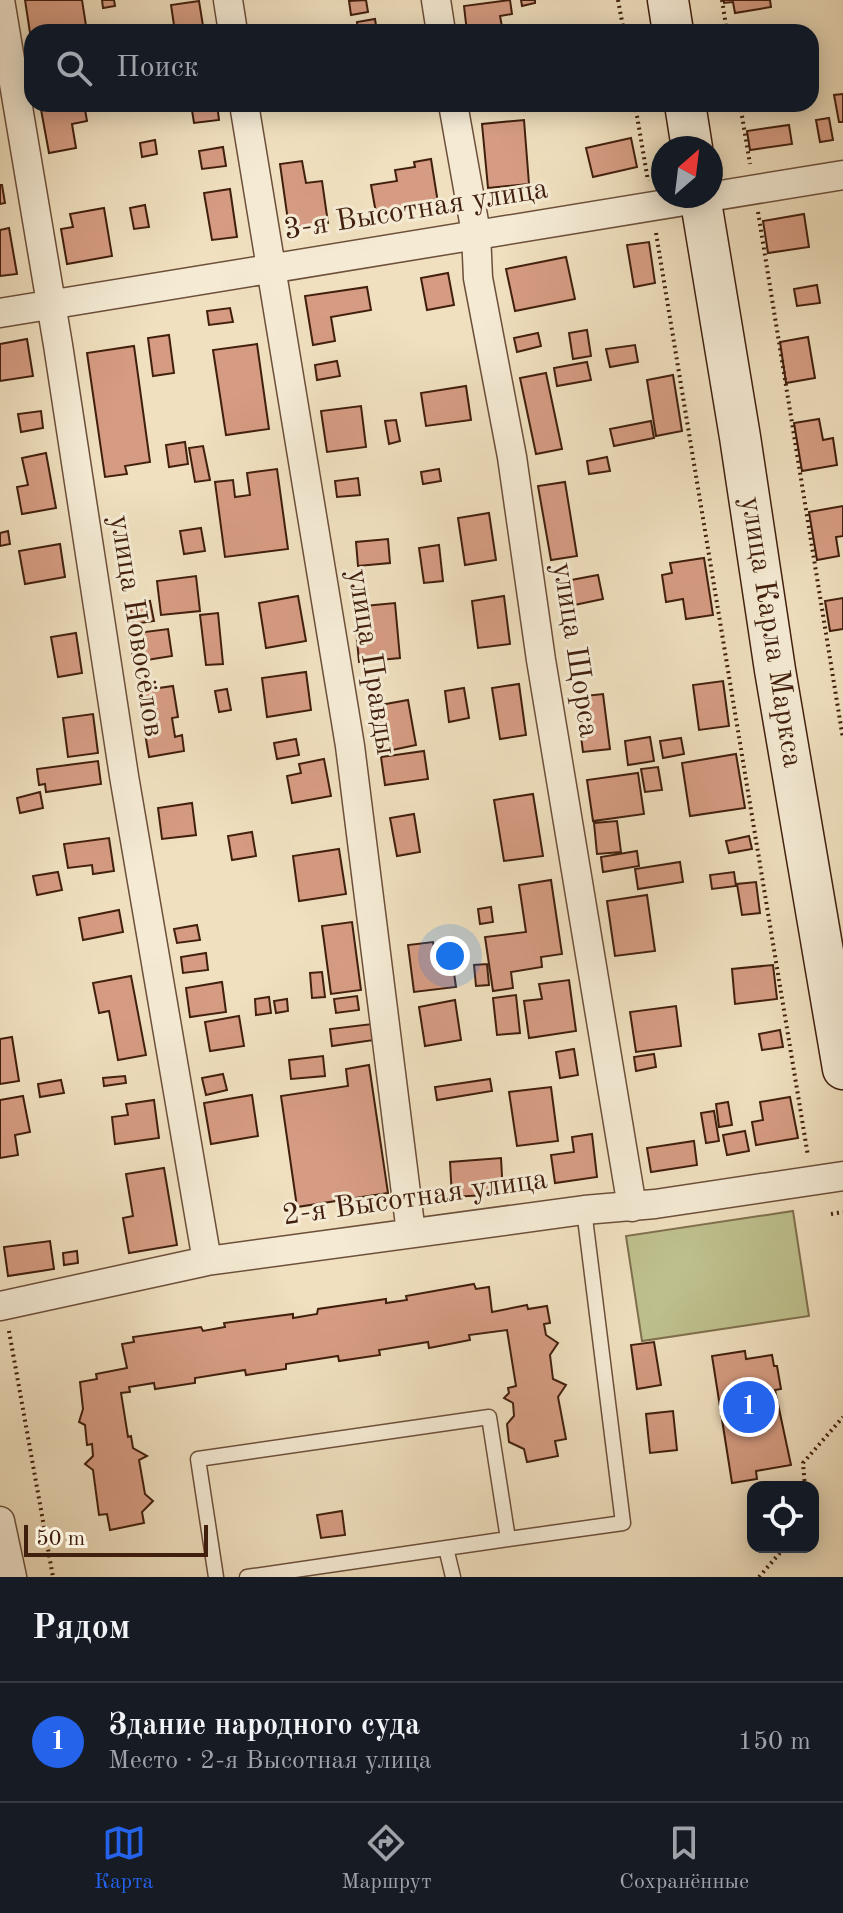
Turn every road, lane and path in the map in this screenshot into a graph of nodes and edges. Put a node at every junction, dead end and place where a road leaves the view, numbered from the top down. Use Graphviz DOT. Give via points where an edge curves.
graph roads {
  1 [pos="0,0"];
  2 [pos="228,0"];
  3 [pos="436,0"];
  4 [pos="618,0"];
  5 [pos="668,0"];
  6 [pos="722,0"];
  7 [pos="232,24"];
  8 [pos="440,24"];
  9 [pos="622,24"];
  10 [pos="672,24"];
  11 [pos="726,24"];
  12 [pos="245,112"];
  13 [pos="454,112"];
  14 [pos="636,112"];
  15 [pos="686,112"];
  16 [pos="741,112"];
  17 [pos="690,136"];
  18 [pos="843,175"];
  19 [pos="755,190"];
  20 [pos="723,195"];
  21 [pos="651,200"];
  22 [pos="651,206"];
  23 [pos="652,208"];
  24 [pos="702,208"];
  25 [pos="476,233"];
  26 [pos="272,267"];
  27 [pos="51,305"];
  28 [pos="0,313"];
  29 [pos="843,739"];
  30 [pos="843,1069"];
  31 [pos="843,1176"];
  32 [pos="813,1182"];
  33 [pos="632,1207"];
  34 [pos="584,1210"];
  35 [pos="843,1212"];
  36 [pos="831,1214"];
  37 [pos="411,1233"];
  38 [pos="207,1261"];
  39 [pos="2,1306"];
  40 [pos="843,1417"];
  41 [pos="804,1481"];
  42 [pos="0,1521"];
  43 [pos="508,1539"];
  44 [pos="446,1548"];
  45 [pos="780,1553"];
  46 [pos="12,1577"];
  47 [pos="53,1577"];
  48 [pos="216,1577"];
  49 [pos="247,1577"];
  50 [pos="453,1577"];
  51 [pos="759,1577"];
  1 -- 27 [label="street, улица Новосёлов"];
  2 -- 7 [label="street"];
  3 -- 8 [label="street"];
  4 -- 9 [label="path"];
  5 -- 10 [label="main road"];
  6 -- 11 [label="path"];
  12 -- 26 [label="street, улица Правды"];
  13 -- 25 [label="street, улица Щорса"];
  14 -- 21 [label="path"];
  15 -- 17 [label="main road"];
  16 -- 19 [label="path"];
  18 -- 19 [label="street, 3-я Высотная улица"];
  19 -- 20 [label="street, 3-я Высотная улица"];
  19 -- 29 [label="path"];
  22 -- 25 [label="street, 3-я Высотная улица"];
  23 -- 32 [label="path"];
  24 -- 30 [label="main road, улица Карла Маркса"];
  25 -- 26 [label="street, 3-я Высотная улица"];
  25 -- 33 [label="street, улица Щорса" via="478,278 512,457"];
  26 -- 27 [label="street, 3-я Высотная улица"];
  26 -- 37 [label="street, улица Правды" via="350,746"];
  27 -- 28 [label="street, 3-я Высотная улица"];
  27 -- 38 [label="street, улица Новосёлов"];
  31 -- 32 [label="street, 2-я Высотная улица"];
  32 -- 33 [label="street, 2-я Высотная улица"];
  33 -- 34 [label="street, 2-я Высотная улица"];
  34 -- 37 [label="street, 2-я Высотная улица"];
  34 -- 43 [label="lane" via="623,1523"];
  35 -- 36 [label="path"];
  37 -- 38 [label="street, 2-я Высотная улица"];
  38 -- 39 [label="street, 2-я Высотная улица"];
  39 -- 47 [label="path"];
  40 -- 41 [label="path" via="803,1463"];
  42 -- 46 [label="street"];
  43 -- 44 [label="lane"];
  43 -- 48 [label="lane" via="489,1417 198,1459"];
  44 -- 49 [label="lane"];
  44 -- 50 [label="lane"];
  45 -- 51 [label="path"];
}
